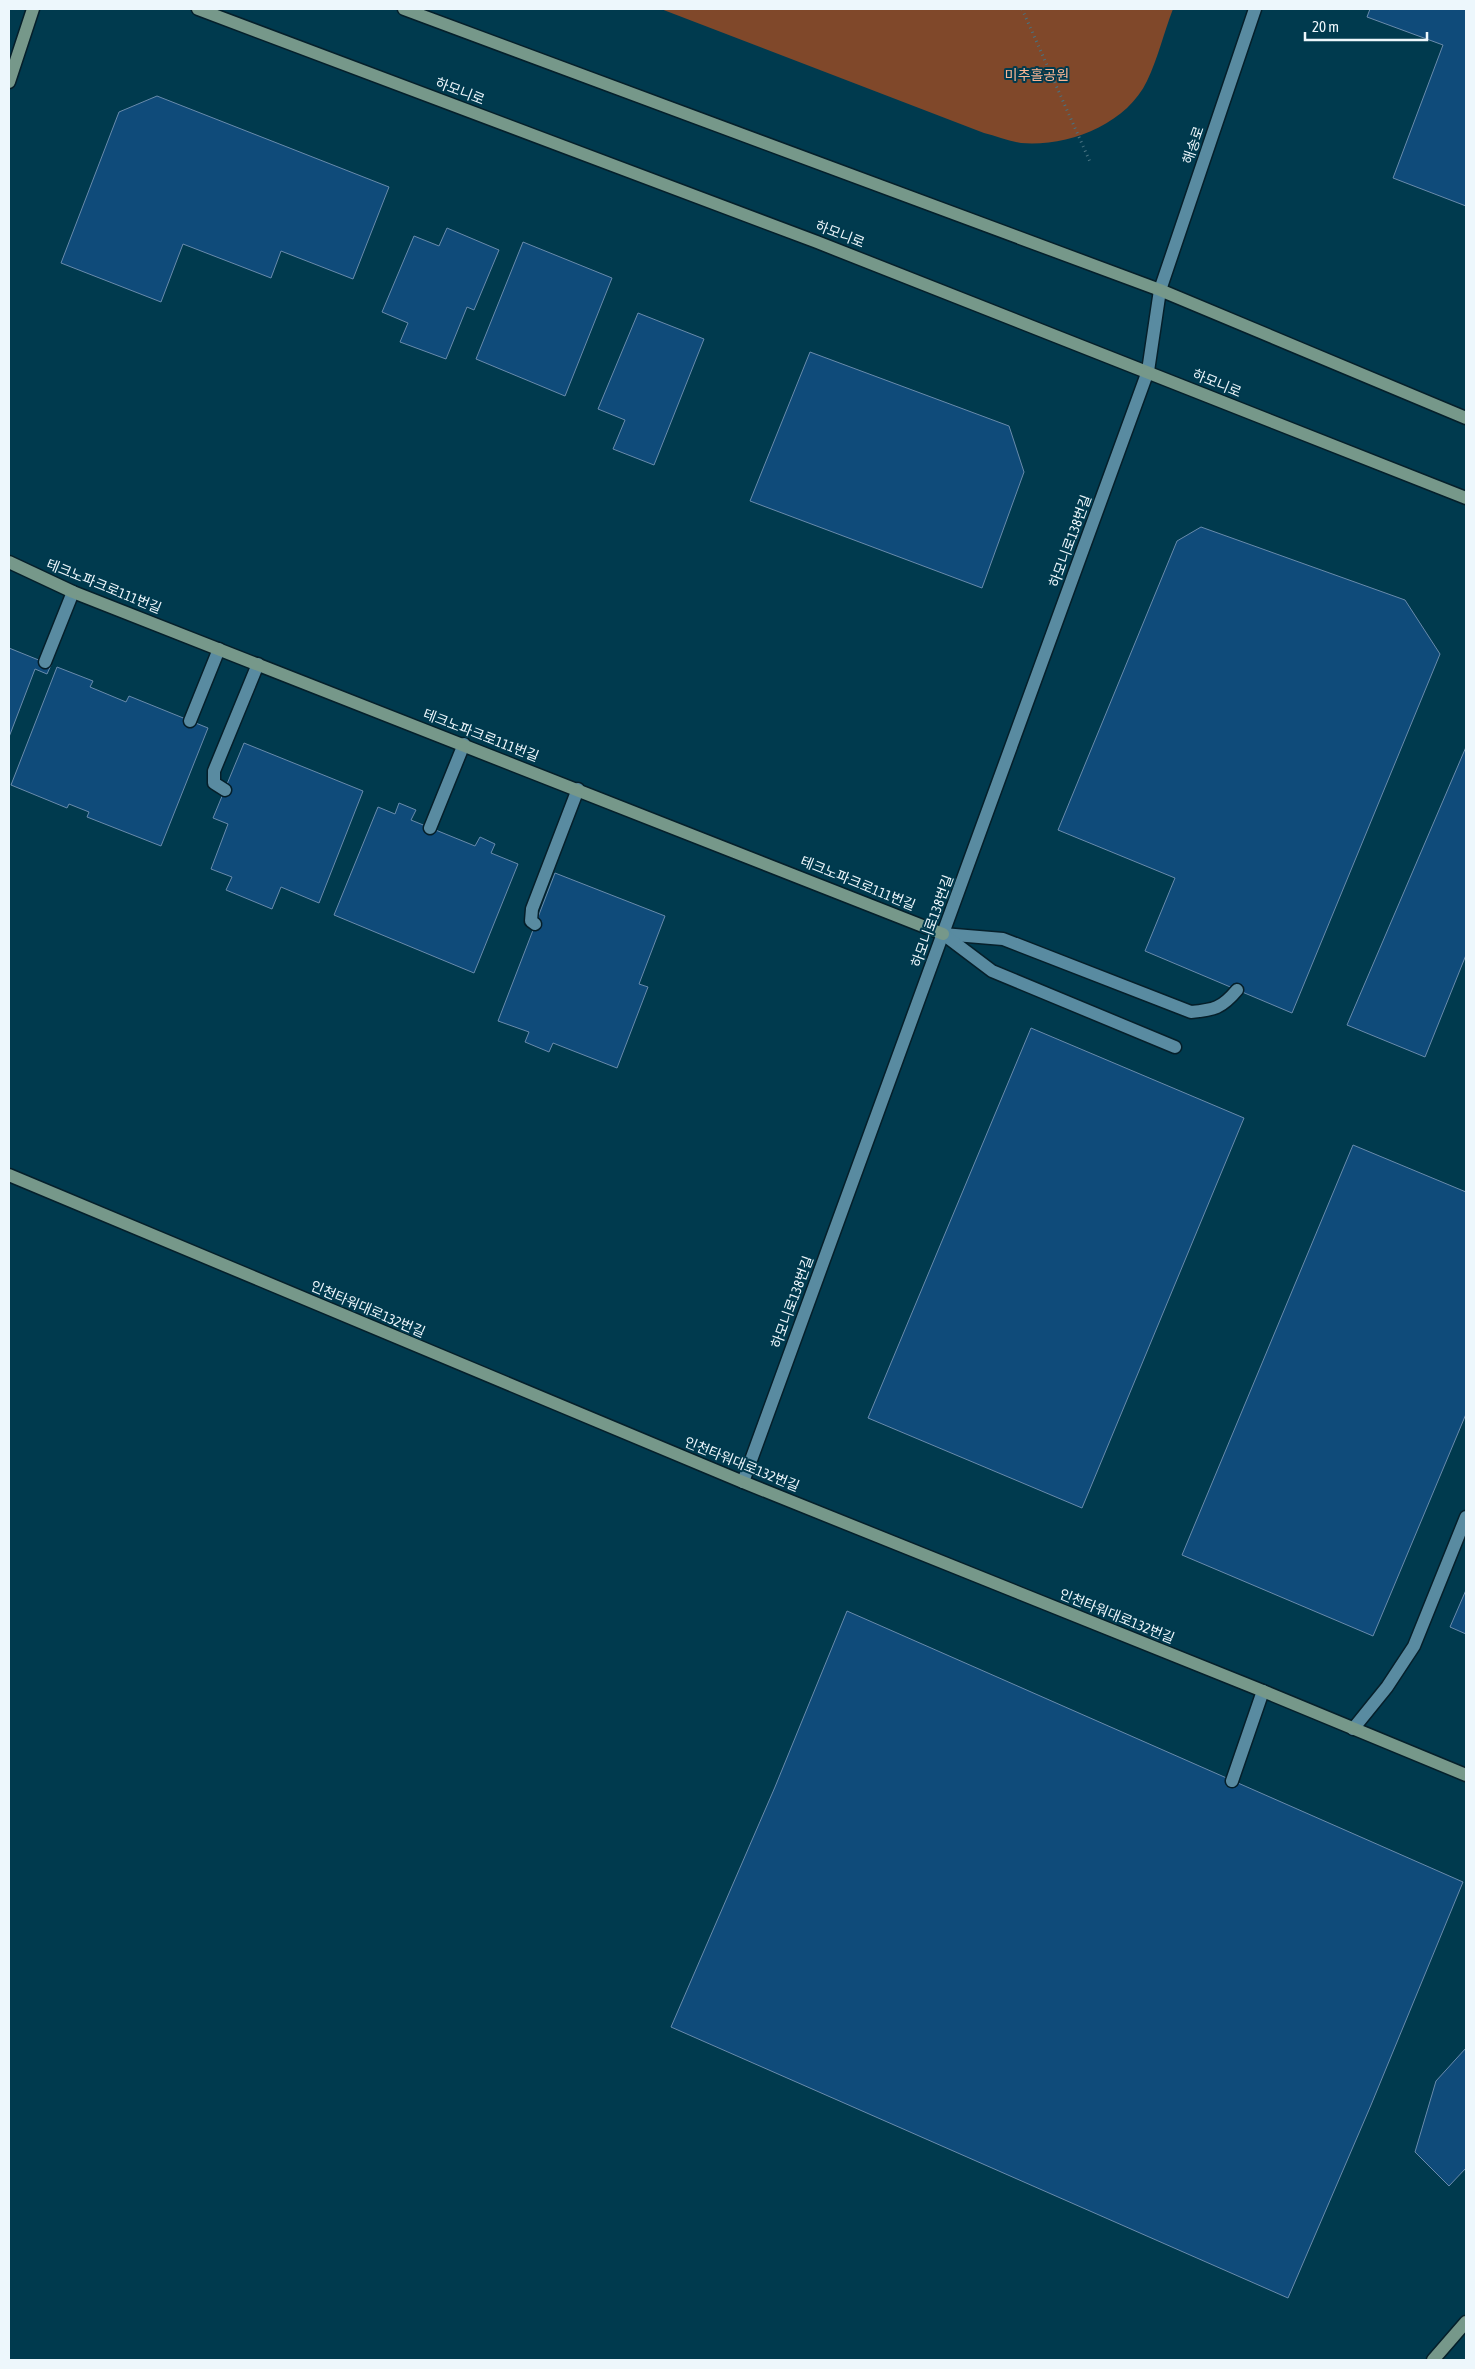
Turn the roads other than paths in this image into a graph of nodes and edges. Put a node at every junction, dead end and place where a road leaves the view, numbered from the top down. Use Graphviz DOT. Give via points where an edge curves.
graph roads {
  1 [pos="33,9"];
  2 [pos="198,9"];
  3 [pos="404,9"];
  4 [pos="1255,9"];
  5 [pos="9,82"];
  6 [pos="1160,290"];
  7 [pos="1148,371"];
  8 [pos="1466,418"];
  9 [pos="1466,498"];
  10 [pos="9,562"];
  11 [pos="74,592"];
  12 [pos="219,649"];
  13 [pos="45,662"];
  14 [pos="258,664"];
  15 [pos="190,721"];
  16 [pos="464,744"];
  17 [pos="578,789"];
  18 [pos="225,790"];
  19 [pos="430,828"];
  20 [pos="535,924"];
  21 [pos="943,934"];
  22 [pos="1237,990"];
  23 [pos="1175,1047"];
  24 [pos="9,1175"];
  25 [pos="742,1482"];
  26 [pos="1466,1517"];
  27 [pos="1263,1691"];
  28 [pos="1353,1729"];
  29 [pos="1466,1775"];
  30 [pos="1232,1781"];
  31 [pos="1466,2322"];
  32 [pos="1433,2360"];
  1 -- 5 [label="street"];
  2 -- 7 [label="street, 하모니로" via="818,242"];
  3 -- 6 [label="street"];
  4 -- 6 [label="street, 해송로"];
  6 -- 7 [label="street, 해송로"];
  6 -- 8 [label="street"];
  7 -- 9 [label="street, 하모니로"];
  7 -- 21 [label="street, 하모니로138번길"];
  10 -- 11 [label="street, 테크노파크로111번길"];
  11 -- 12 [label="street, 테크노파크로111번길"];
  11 -- 13 [label="street"];
  12 -- 14 [label="street, 테크노파크로111번길"];
  12 -- 15 [label="street"];
  14 -- 16 [label="street, 테크노파크로111번길"];
  14 -- 18 [label="street" via="214,771 214,783"];
  16 -- 17 [label="street, 테크노파크로111번길"];
  16 -- 19 [label="street"];
  17 -- 20 [label="street" via="532,909 531,921"];
  17 -- 21 [label="street, 테크노파크로111번길"];
  21 -- 22 [label="street" via="1003,940 1191,1012 1209,1011 1226,1003"];
  21 -- 23 [label="street" via="992,971"];
  21 -- 25 [label="street, 하모니로138번길"];
  24 -- 25 [label="street, 인천타워대로132번길"];
  25 -- 27 [label="street, 인천타워대로132번길"];
  26 -- 28 [label="street" via="1414,1646"];
  27 -- 28 [label="street, 인천타워대로132번길"];
  27 -- 30 [label="street"];
  28 -- 29 [label="street, 인천타워대로132번길"];
  31 -- 32 [label="street"];
}
